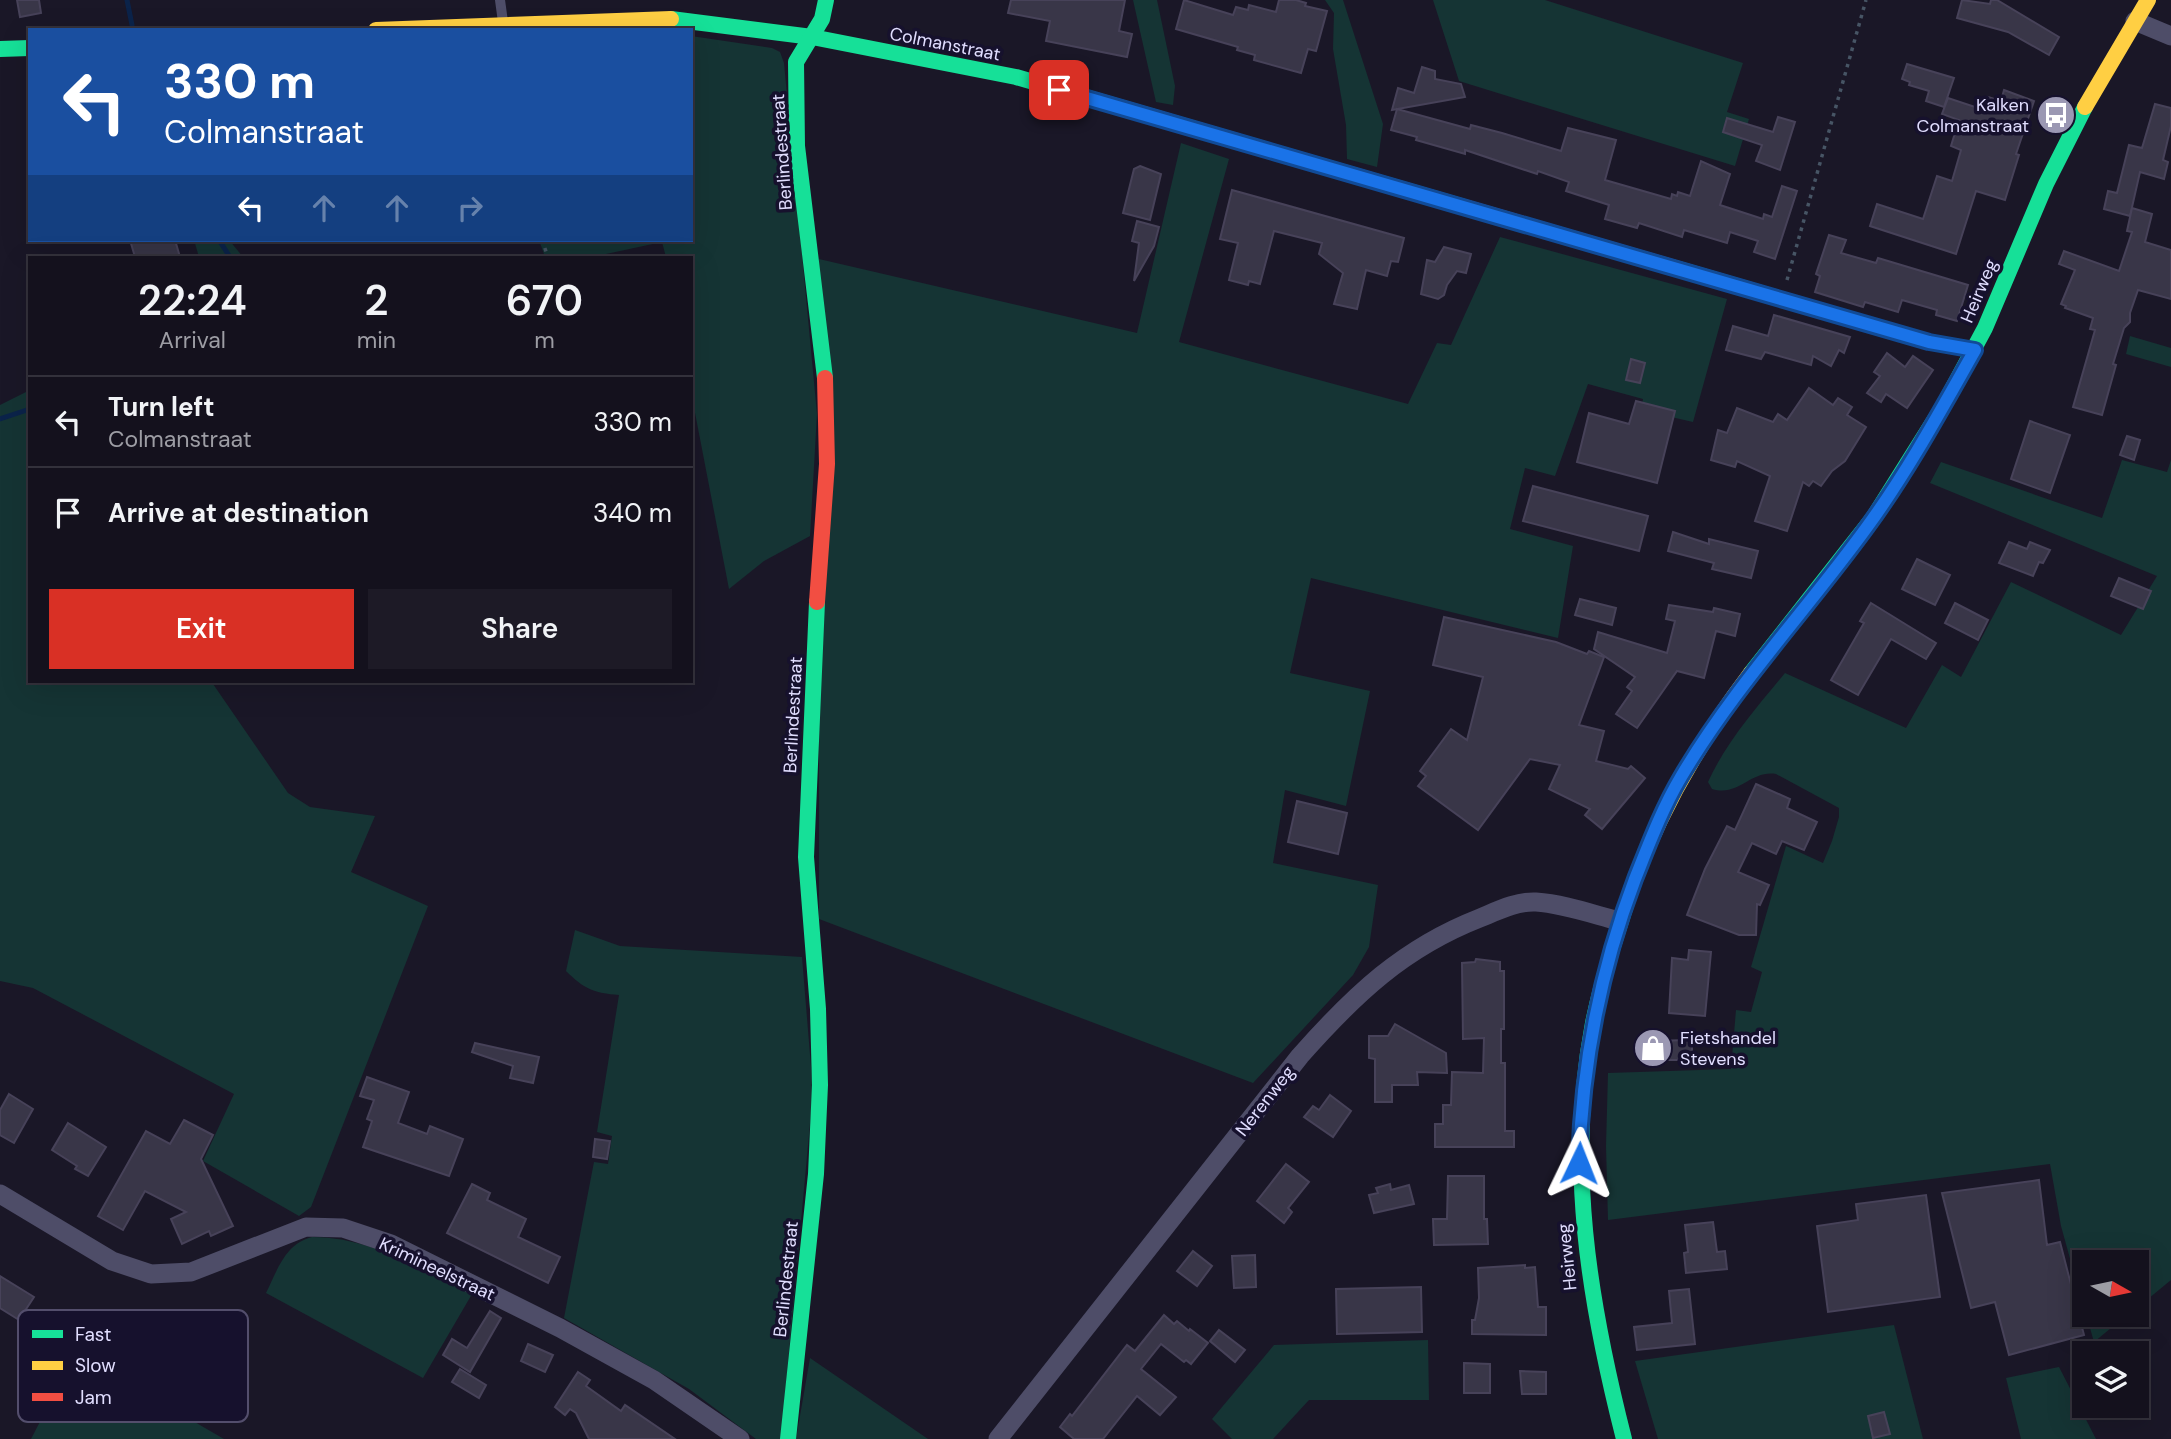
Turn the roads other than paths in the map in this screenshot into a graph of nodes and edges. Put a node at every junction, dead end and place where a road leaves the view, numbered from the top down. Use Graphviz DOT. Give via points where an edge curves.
graph roads {
  1 [pos="500,0"];
  2 [pos="826,0"];
  3 [pos="2148,0"];
  4 [pos="2135,21"];
  5 [pos="503,23"];
  6 [pos="412,28"];
  7 [pos="2171,36"];
  8 [pos="812,37"];
  9 [pos="28,48"];
  10 [pos="0,49"];
  11 [pos="1975,350"];
  12 [pos="1619,921"];
  13 [pos="0,1194"];
  14 [pos="740,1439"];
  15 [pos="788,1439"];
  16 [pos="998,1439"];
  17 [pos="1625,1439"];
  1 -- 5 [label="lane"];
  2 -- 8 [label="main road, Berlindestraat"];
  3 -- 4 [label="main road, Heirweg"];
  4 -- 7 [label="street"];
  4 -- 11 [label="main road, Heirweg" via="2059,158"];
  5 -- 6 [label="main road, Colmanstraat"];
  5 -- 8 [label="main road, Colmanstraat" via="662,18"];
  8 -- 11 [label="main road, Colmanstraat" via="1016,77 1929,342"];
  8 -- 15 [label="main road, Berlindestraat" via="796,62 797,146 827,392 806,857 820,1085 816,1174"];
  9 -- 10 [label="main road"];
  11 -- 12 [label="main road, Heirweg" via="1881,506 1713,726 1653,832"];
  12 -- 16 [label="street, Nerenweg" via="1534,902 1507,907 1451,929 1396,961 1348,1003 1300,1056"];
  12 -- 17 [label="main road, Heirweg" via="1589,1041 1579,1163 1588,1284 1605,1372"];
  13 -- 14 [label="street, Krimineelstraat" via="112,1261 150,1273 191,1272 306,1227 343,1228 391,1244 560,1328 654,1380"];
}
